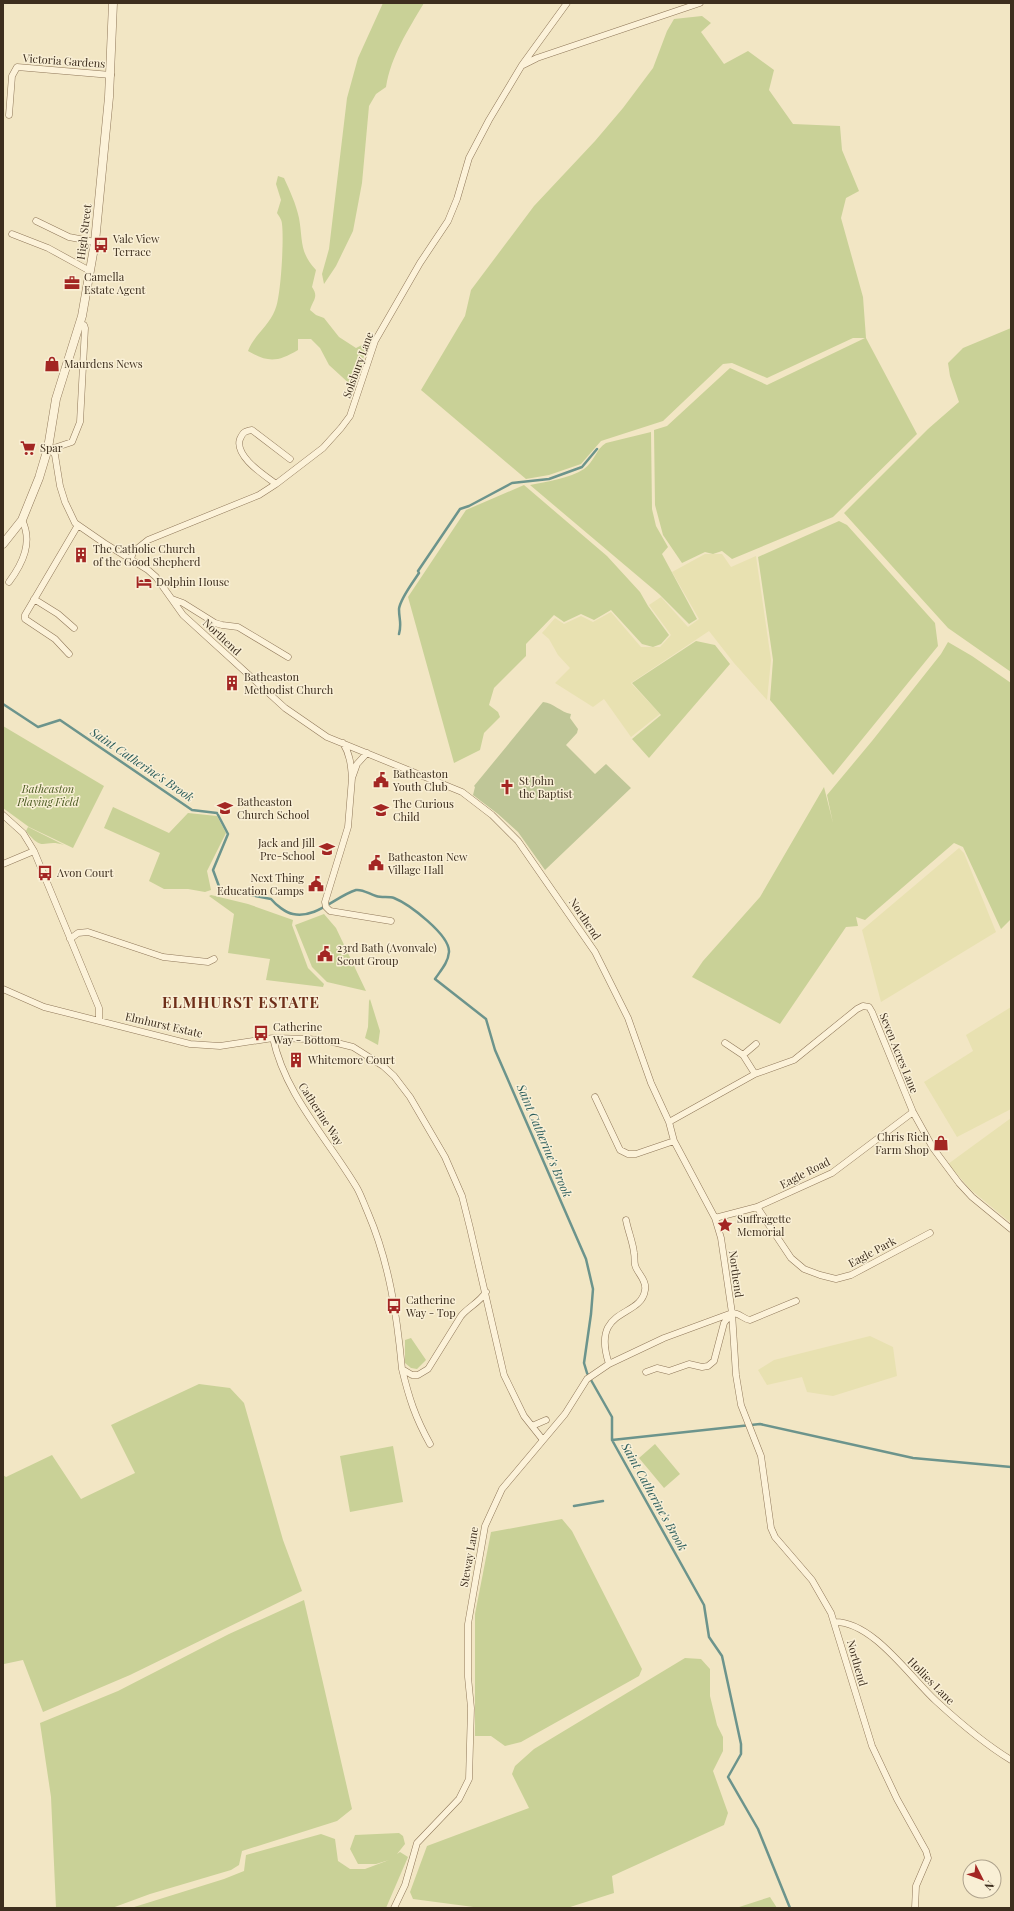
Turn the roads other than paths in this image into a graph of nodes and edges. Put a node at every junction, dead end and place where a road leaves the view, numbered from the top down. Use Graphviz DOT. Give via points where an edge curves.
graph roads {
  1 [pos="113,3"];
  2 [pos="567,3"];
  3 [pos="700,3"];
  4 [pos="522,65"];
  5 [pos="111,75"];
  6 [pos="9,115"];
  7 [pos="36,221"];
  8 [pos="12,234"];
  9 [pos="95,242"];
  10 [pos="90,272"];
  11 [pos="80,325"];
  12 [pos="50,448"];
  13 [pos="290,459"];
  14 [pos="276,484"];
  15 [pos="22,520"];
  16 [pos="76,524"];
  17 [pos="3,544"];
  18 [pos="131,559"];
  19 [pos="9,582"];
  20 [pos="34,599"];
  21 [pos="172,599"];
  22 [pos="74,628"];
  23 [pos="70,654"];
  24 [pos="288,657"];
  25 [pos="343,743"];
  26 [pos="367,752"];
  27 [pos="352,778"];
  28 [pos="3,814"];
  29 [pos="34,851"];
  30 [pos="3,864"];
  31 [pos="391,921"];
  32 [pos="70,939"];
  33 [pos="214,959"];
  34 [pos="3,989"];
  35 [pos="99,1020"];
  36 [pos="273,1038"];
  37 [pos="725,1043"];
  38 [pos="756,1044"];
  39 [pos="744,1055"];
  40 [pos="755,1074"];
  41 [pos="595,1097"];
  42 [pos="913,1112"];
  43 [pos="669,1122"];
  44 [pos="674,1140"];
  45 [pos="757,1207"];
  46 [pos="715,1218"];
  47 [pos="626,1220"];
  48 [pos="1011,1229"];
  49 [pos="930,1233"];
  50 [pos="486,1292"];
  51 [pos="796,1301"];
  52 [pos="732,1313"];
  53 [pos="609,1364"];
  54 [pos="402,1369"];
  55 [pos="646,1372"];
  56 [pos="546,1420"];
  57 [pos="532,1426"];
  58 [pos="543,1440"];
  59 [pos="430,1444"];
  60 [pos="835,1622"];
  61 [pos="1011,1760"];
  62 [pos="394,1908"];
  63 [pos="915,1908"];
  1 -- 5 [label="street, High Street"];
  2 -- 4 [label="street, Solsbury Lane"];
  3 -- 4 [label="street"];
  4 -- 14 [label="street, Solsbury Lane" via="469,158 448,221 420,263 375,341 350,416 323,448"];
  5 -- 6 [label="street, Victoria Gardens" via="17,67 12,76"];
  5 -- 9 [label="street, High Street"];
  7 -- 9 [label="street" via="69,237"];
  8 -- 10 [label="street" via="48,248"];
  9 -- 10 [label="street, High Street"];
  10 -- 11 [label="street, High Street"];
  11 -- 12 [label="street, High Street" via="56,399"];
  11 -- 12 [label="street" via="84,325 85,328 80,422 72,442"];
  12 -- 15 [label="street, High Street"];
  12 -- 16 [label="street" via="55,455 65,502"];
  13 -- 14 [label="street" via="252,430 242,434 240,450 245,458"];
  14 -- 18 [label="street, Solsbury Lane" via="259,495 148,540 133,552"];
  15 -- 17 [label="street, High Street"];
  15 -- 19 [label="street" via="27,531 24,559"];
  16 -- 18 [label="street, Northend"];
  16 -- 20 [label="street"];
  18 -- 21 [label="street, Northend" via="156,577"];
  20 -- 22 [label="street"];
  20 -- 23 [label="street" via="24,615 25,619 55,639"];
  21 -- 24 [label="street" via="184,603 215,623 238,626"];
  21 -- 25 [label="street, Northend" via="183,615 285,708 314,729"];
  25 -- 26 [label="street, Northend"];
  25 -- 27 [label="street" via="351,762"];
  26 -- 27 [label="street"];
  26 -- 43 [label="street, Northend" via="464,794 513,834 595,952 628,1018 651,1083"];
  27 -- 31 [label="street" via="348,827 325,905 330,911"];
  28 -- 29 [label="street" via="23,833"];
  29 -- 30 [label="street"];
  29 -- 32 [label="street"];
  32 -- 33 [label="street" via="78,933 88,932 163,957 208,962"];
  32 -- 35 [label="street" via="99,1008"];
  34 -- 35 [label="street, Elmhurst Estate" via="44,1007"];
  35 -- 36 [label="street, Elmhurst Estate" via="198,1045 220,1046"];
  36 -- 50 [label="street" via="310,1039 353,1047 394,1076 421,1114 445,1157 462,1196"];
  36 -- 54 [label="street, Catherine Way" via="276,1053 292,1090 358,1189 378,1235 398,1321"];
  37 -- 39 [label="street"];
  38 -- 39 [label="street"];
  39 -- 40 [label="street"];
  40 -- 42 [label="street, Seven Acres Lane" via="794,1060 857,1009 869,1007"];
  40 -- 43 [label="street, Seven Acres Lane"];
  41 -- 44 [label="street" via="620,1150 636,1154"];
  42 -- 45 [label="street, Eagle Road" via="832,1173"];
  42 -- 48 [label="street, Seven Acres Lane" via="933,1148 959,1183"];
  43 -- 44 [label="street, Northend"];
  44 -- 46 [label="street, Northend"];
  45 -- 46 [label="street, Eagle Road"];
  45 -- 49 [label="street, Eagle Park" via="791,1258 804,1269 836,1279 851,1275"];
  46 -- 52 [label="street, Northend" via="721,1238"];
  47 -- 53 [label="street" via="635,1253 635,1266 646,1285 641,1300 617,1316 608,1328 605,1351"];
  50 -- 54 [label="street" via="481,1299 467,1308 428,1368 418,1375 412,1375"];
  50 -- 57 [label="street" via="504,1375 516,1402"];
  51 -- 52 [label="street" via="750,1320 738,1313"];
  52 -- 53 [label="street, Steway Lane" via="664,1338"];
  52 -- 55 [label="street" via="724,1323 714,1361 708,1366 689,1364 669,1371 657,1368"];
  52 -- 60 [label="street, Northend" via="736,1375 741,1405 761,1456 771,1528 775,1537 812,1580"];
  53 -- 58 [label="street, Steway Lane" via="587,1378 565,1414"];
  54 -- 59 [label="street, Catherine Way" via="409,1401"];
  56 -- 57 [label="street"];
  57 -- 58 [label="street"];
  58 -- 62 [label="street, Steway Lane" via="502,1489 483,1531 468,1624 471,1708 469,1779 459,1799 417,1843 405,1885"];
  60 -- 61 [label="street, Hollies Lane" via="846,1622 875,1639 967,1729"];
  60 -- 63 [label="street, Northend" via="872,1746 928,1858 916,1886"];
}
